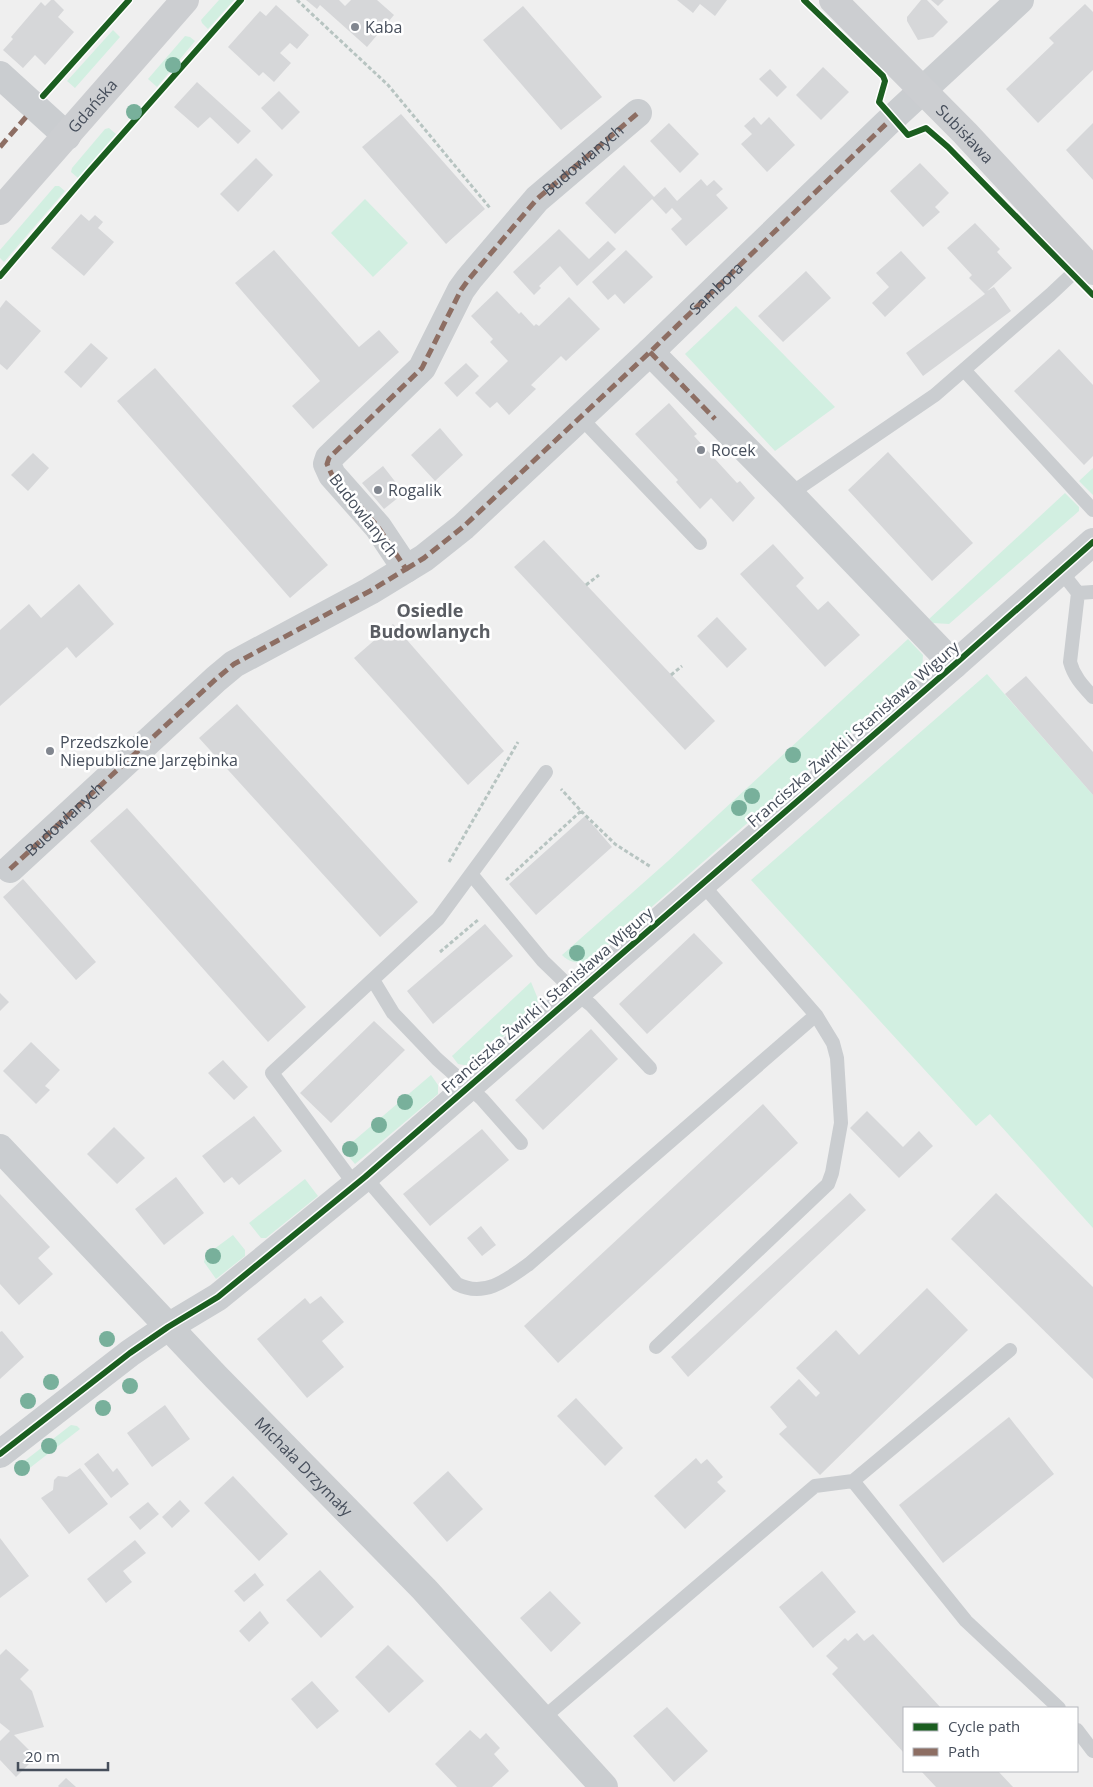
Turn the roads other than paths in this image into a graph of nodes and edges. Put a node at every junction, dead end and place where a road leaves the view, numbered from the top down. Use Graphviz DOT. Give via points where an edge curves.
graph roads {
  1 [pos="185,0"];
  2 [pos="832,0"];
  3 [pos="1020,0"];
  4 [pos="0,75"];
  5 [pos="924,90"];
  6 [pos="638,113"];
  7 [pos="67,136"];
  8 [pos="0,211"];
  9 [pos="1089,266"];
  10 [pos="650,352"];
  11 [pos="964,370"];
  12 [pos="580,417"];
  13 [pos="790,494"];
  14 [pos="1093,510"];
  15 [pos="1093,542"];
  16 [pos="700,543"];
  17 [pos="406,569"];
  18 [pos="1060,570"];
  19 [pos="1093,592"];
  20 [pos="1078,593"];
  21 [pos="954,665"];
  22 [pos="1093,697"];
  23 [pos="546,772"];
  24 [pos="10,869"];
  25 [pos="470,874"];
  26 [pos="702,884"];
  27 [pos="373,980"];
  28 [pos="576,993"];
  29 [pos="816,1016"];
  30 [pos="650,1068"];
  31 [pos="468,1088"];
  32 [pos="521,1143"];
  33 [pos="0,1148"];
  34 [pos="360,1181"];
  35 [pos="168,1327"];
  36 [pos="656,1347"];
  37 [pos="1010,1350"];
  38 [pos="0,1454"];
  39 [pos="853,1481"];
  40 [pos="1058,1707"];
  41 [pos="542,1719"];
  42 [pos="1078,1731"];
  43 [pos="1093,1751"];
  44 [pos="604,1787"];
  1 -- 7 [label="street, Gdańska"];
  2 -- 5 [label="street, Subisława"];
  3 -- 5 [label="street, Sambora"];
  4 -- 7 [label="street"];
  5 -- 9 [label="street, Subisława"];
  5 -- 10 [label="street, Sambora"];
  6 -- 17 [label="street, Budowlanych" via="536,199 461,290 422,368 329,458 327,464 332,476 378,527"];
  7 -- 8 [label="street, Gdańska"];
  9 -- 11 [label="lane" via="1050,295"];
  10 -- 12 [label="street, Sambora"];
  10 -- 13 [label="street"];
  11 -- 13 [label="lane" via="935,395"];
  11 -- 14 [label="lane"];
  12 -- 16 [label="lane"];
  12 -- 17 [label="street, Sambora" via="463,527"];
  13 -- 21 [label="street"];
  15 -- 18 [label="street, Franciszka Żwirki i Stanisława Wigury"];
  17 -- 24 [label="street, Budowlanych" via="234,664"];
  18 -- 20 [label="lane"];
  18 -- 21 [label="street, Franciszka Żwirki i Stanisława Wigury"];
  19 -- 20 [label="lane"];
  20 -- 22 [label="lane" via="1070,662 1073,672"];
  21 -- 26 [label="street, Franciszka Żwirki i Stanisława Wigury"];
  23 -- 25 [label="lane"];
  25 -- 27 [label="lane" via="438,919"];
  25 -- 28 [label="lane" via="543,961"];
  26 -- 28 [label="street, Franciszka Żwirki i Stanisława Wigury"];
  26 -- 29 [label="lane"];
  27 -- 31 [label="lane" via="394,1013"];
  27 -- 34 [label="lane" via="272,1073"];
  28 -- 30 [label="lane"];
  28 -- 31 [label="street, Franciszka Żwirki i Stanisława Wigury"];
  29 -- 34 [label="lane" via="529,1264 499,1285 475,1289 457,1284"];
  29 -- 36 [label="lane" via="833,1043 837,1058 841,1123 828,1184"];
  31 -- 32 [label="lane"];
  31 -- 34 [label="street, Franciszka Żwirki i Stanisława Wigury"];
  33 -- 35 [label="street, Michała Drzymały"];
  34 -- 35 [label="street, Franciszka Żwirki i Stanisława Wigury" via="218,1297"];
  35 -- 38 [label="street, Franciszka Żwirki i Stanisława Wigury"];
  35 -- 41 [label="street, Michała Drzymały" via="424,1589"];
  37 -- 39 [label="lane"];
  39 -- 40 [label="lane" via="966,1621"];
  39 -- 41 [label="lane" via="815,1486"];
  41 -- 44 [label="street, Michała Drzymały"];
  42 -- 43 [label="lane"];
}
